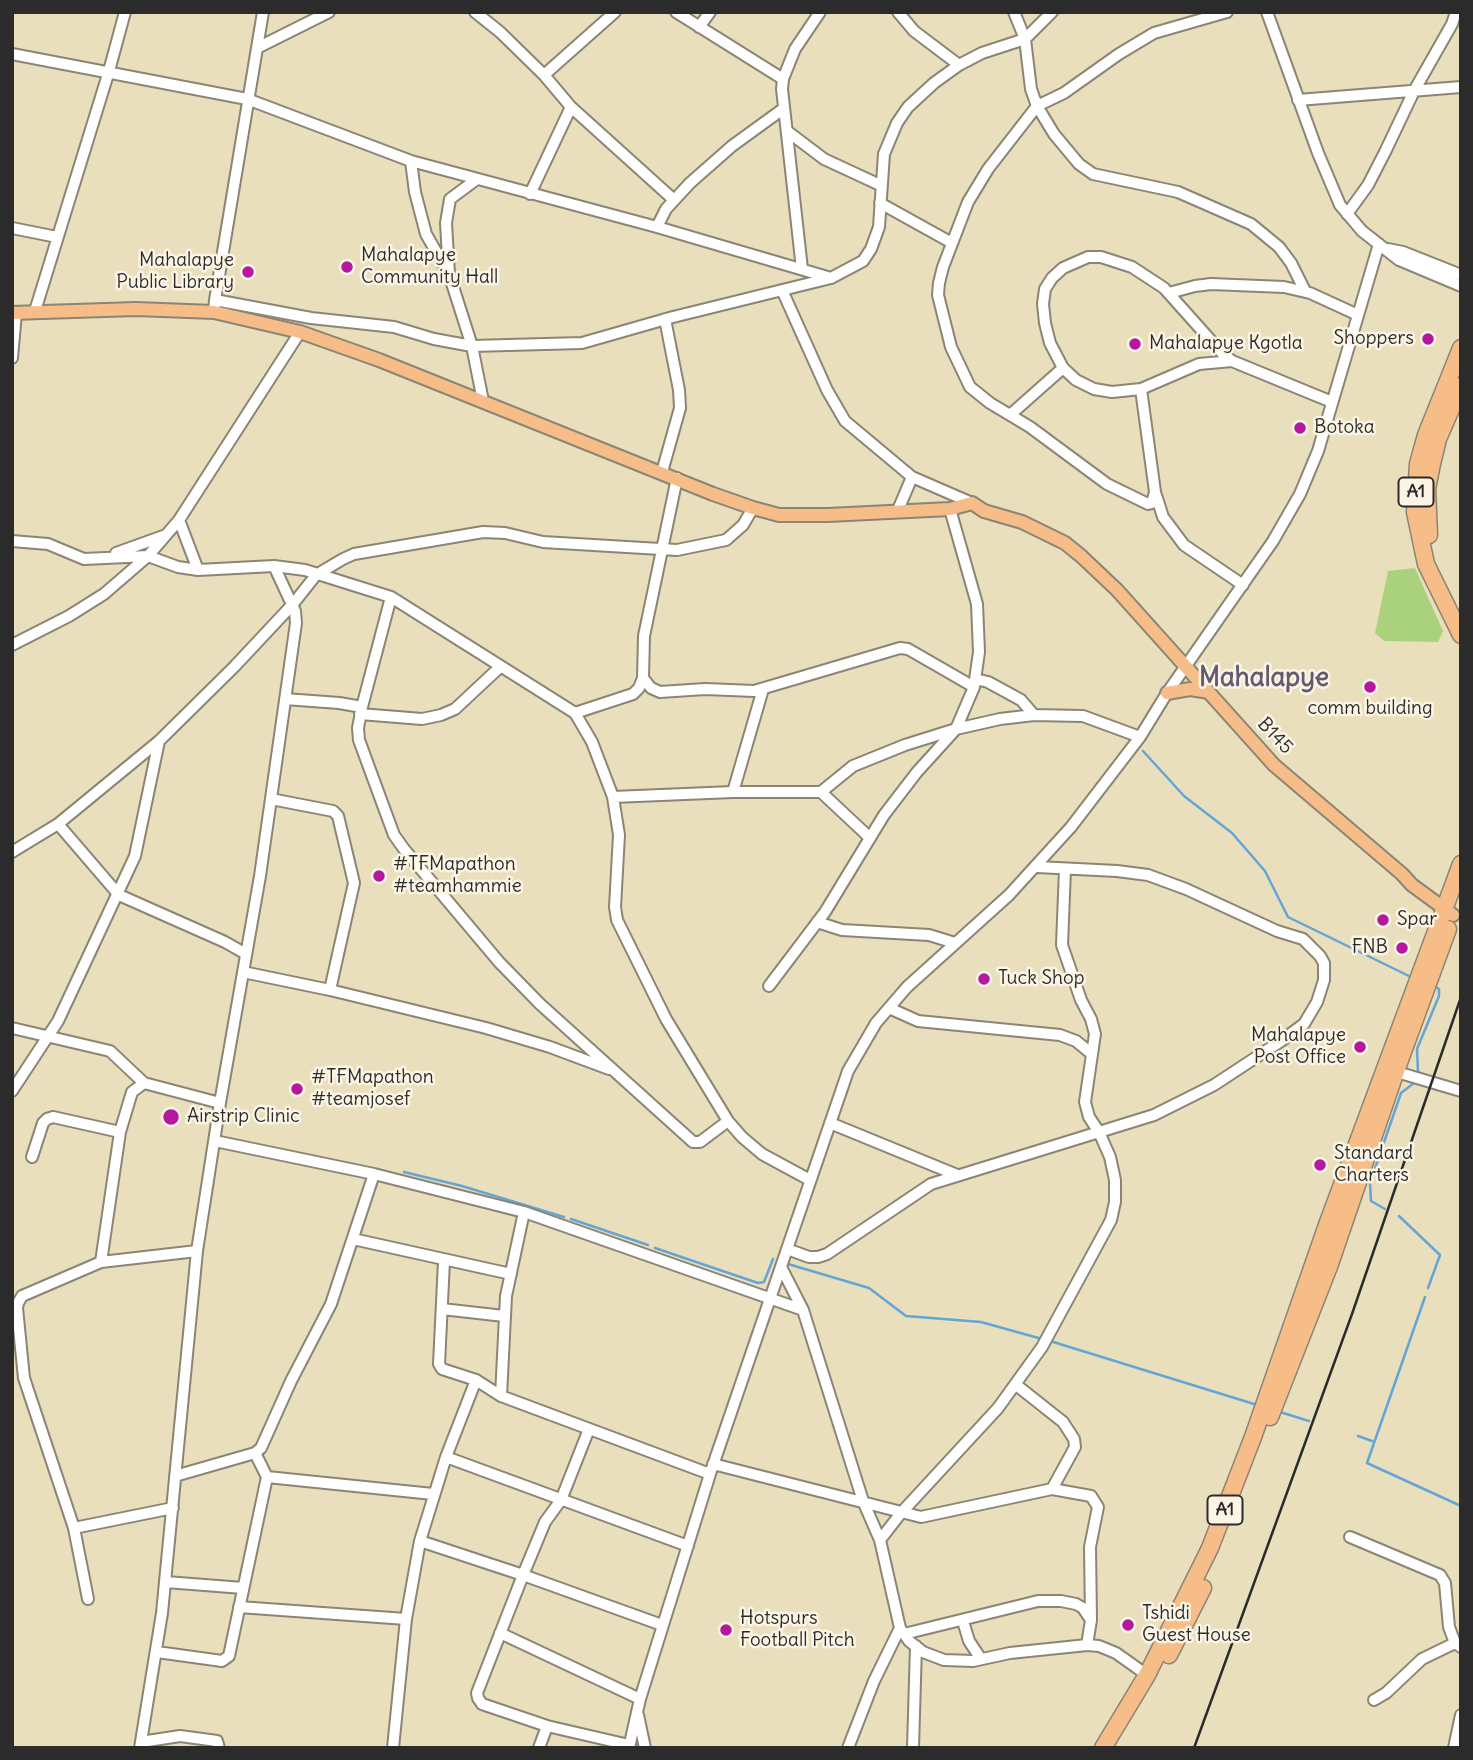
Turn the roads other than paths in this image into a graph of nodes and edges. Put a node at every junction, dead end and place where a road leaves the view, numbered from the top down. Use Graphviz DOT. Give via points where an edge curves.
graph roads {
  1 [pos="125,12"];
  2 [pos="263,12"];
  3 [pos="329,12"];
  4 [pos="475,12"];
  5 [pos="615,12"];
  6 [pos="676,12"];
  7 [pos="710,12"];
  8 [pos="820,12"];
  9 [pos="898,12"];
  10 [pos="1014,12"];
  11 [pos="1052,12"];
  12 [pos="1227,12"];
  13 [pos="1267,12"];
  14 [pos="1456,12"];
  15 [pos="699,27"];
  16 [pos="1025,39"];
  17 [pos="257,48"];
  18 [pos="12,54"];
  19 [pos="959,65"];
  20 [pos="109,71"];
  21 [pos="544,75"];
  22 [pos="783,79"];
  23 [pos="1461,87"];
  24 [pos="1414,91"];
  25 [pos="247,99"];
  26 [pos="1298,100"];
  27 [pos="1037,106"];
  28 [pos="571,107"];
  29 [pos="783,109"];
  30 [pos="787,131"];
  31 [pos="411,161"];
  32 [pos="477,179"];
  33 [pos="880,185"];
  34 [pos="530,194"];
  35 [pos="674,200"];
  36 [pos="880,203"];
  37 [pos="1347,215"];
  38 [pos="12,228"];
  39 [pos="657,228"];
  40 [pos="57,237"];
  41 [pos="952,243"];
  42 [pos="1382,246"];
  43 [pos="802,268"];
  44 [pos="449,274"];
  45 [pos="1461,275"];
  46 [pos="831,278"];
  47 [pos="1461,286"];
  48 [pos="782,290"];
  49 [pos="1305,291"];
  50 [pos="1169,293"];
  51 [pos="214,306"];
  52 [pos="35,311"];
  53 [pos="14,313"];
  54 [pos="1358,316"];
  55 [pos="665,319"];
  56 [pos="300,332"];
  57 [pos="472,346"];
  58 [pos="1461,348"];
  59 [pos="12,358"];
  60 [pos="1232,361"];
  61 [pos="1062,368"];
  62 [pos="1461,386"];
  63 [pos="1141,389"];
  64 [pos="483,401"];
  65 [pos="1332,402"];
  66 [pos="1010,415"];
  67 [pos="662,472"];
  68 [pos="912,477"];
  69 [pos="677,478"];
  70 [pos="1155,492"];
  71 [pos="972,503"];
  72 [pos="753,508"];
  73 [pos="950,509"];
  74 [pos="898,510"];
  75 [pos="180,520"];
  76 [pos="168,534"];
  77 [pos="12,541"];
  78 [pos="663,550"];
  79 [pos="110,556"];
  80 [pos="148,556"];
  81 [pos="274,566"];
  82 [pos="198,570"];
  83 [pos="316,575"];
  84 [pos="1243,584"];
  85 [pos="391,597"];
  86 [pos="293,604"];
  87 [pos="1461,612"];
  88 [pos="1461,635"];
  89 [pos="12,645"];
  90 [pos="1186,665"];
  91 [pos="500,667"];
  92 [pos="643,678"];
  93 [pos="975,683"];
  94 [pos="763,689"];
  95 [pos="1209,692"];
  96 [pos="1167,693"];
  97 [pos="285,699"];
  98 [pos="361,710"];
  99 [pos="575,713"];
  100 [pos="1034,715"];
  101 [pos="957,729"];
  102 [pos="1140,737"];
  103 [pos="159,741"];
  104 [pos="733,792"];
  105 [pos="821,792"];
  106 [pos="613,797"];
  107 [pos="271,799"];
  108 [pos="58,824"];
  109 [pos="869,837"];
  110 [pos="12,852"];
  111 [pos="1461,864"];
  112 [pos="1037,867"];
  113 [pos="1065,869"];
  114 [pos="119,895"];
  115 [pos="1452,905"];
  116 [pos="817,922"];
  117 [pos="955,943"];
  118 [pos="246,954"];
  119 [pos="243,972"];
  120 [pos="769,986"];
  121 [pos="330,990"];
  122 [pos="889,1008"];
  123 [pos="12,1028"];
  124 [pos="49,1036"];
  125 [pos="1092,1054"];
  126 [pos="1390,1070"];
  127 [pos="614,1072"];
  128 [pos="144,1083"];
  129 [pos="12,1091"];
  130 [pos="1459,1092"];
  131 [pos="219,1102"];
  132 [pos="728,1121"];
  133 [pos="830,1124"];
  134 [pos="120,1132"];
  135 [pos="1099,1132"];
  136 [pos="215,1142"];
  137 [pos="32,1157"];
  138 [pos="374,1174"];
  139 [pos="957,1175"];
  140 [pos="810,1180"];
  141 [pos="524,1212"];
  142 [pos="353,1239"];
  143 [pos="786,1249"];
  144 [pos="197,1251"];
  145 [pos="444,1261"];
  146 [pos="101,1262"];
  147 [pos="781,1266"];
  148 [pos="511,1274"];
  149 [pos="769,1298"];
  150 [pos="442,1309"];
  151 [pos="803,1310"];
  152 [pos="504,1316"];
  153 [pos="24,1378"];
  154 [pos="476,1380"];
  155 [pos="12,1382"];
  156 [pos="1015,1384"];
  157 [pos="501,1396"];
  158 [pos="589,1429"];
  159 [pos="255,1453"];
  160 [pos="446,1457"];
  161 [pos="712,1469"];
  162 [pos="175,1476"];
  163 [pos="267,1477"];
  164 [pos="1052,1489"];
  165 [pos="433,1494"];
  166 [pos="561,1500"];
  167 [pos="863,1501"];
  168 [pos="173,1508"];
  169 [pos="901,1513"];
  170 [pos="74,1528"];
  171 [pos="1350,1537"];
  172 [pos="420,1541"];
  173 [pos="880,1541"];
  174 [pos="688,1546"];
  175 [pos="523,1575"];
  176 [pos="166,1582"];
  177 [pos="243,1588"];
  178 [pos="88,1599"];
  179 [pos="239,1607"];
  180 [pos="406,1619"];
  181 [pos="1091,1620"];
  182 [pos="963,1621"];
  183 [pos="662,1625"];
  184 [pos="902,1631"];
  185 [pos="500,1633"];
  186 [pos="1087,1645"];
  187 [pos="1458,1645"];
  188 [pos="916,1646"];
  189 [pos="157,1652"];
  190 [pos="981,1659"];
  191 [pos="1147,1675"];
  192 [pos="640,1699"];
  193 [pos="1374,1700"];
  194 [pos="637,1712"];
  195 [pos="1461,1715"];
  196 [pos="547,1726"];
  197 [pos="140,1745"];
  198 [pos="629,1746"];
  199 [pos="219,1748"];
  200 [pos="393,1748"];
  201 [pos="539,1748"];
  202 [pos="645,1748"];
  203 [pos="848,1748"];
  204 [pos="912,1748"];
  205 [pos="1103,1748"];
  206 [pos="1115,1748"];
  207 [pos="1454,1748"];
  1 -- 20 [label="street"];
  2 -- 17 [label="street"];
  3 -- 17 [label="street"];
  4 -- 21 [label="street"];
  5 -- 21 [label="street"];
  6 -- 15 [label="street"];
  7 -- 15 [label="street"];
  8 -- 22 [label="street" via="795,49"];
  9 -- 19 [label="street" via="914,31"];
  10 -- 16 [label="street"];
  11 -- 16 [label="street"];
  12 -- 27 [label="street" via="1154,33"];
  13 -- 26 [label="street"];
  14 -- 24 [label="street"];
  15 -- 22 [label="street"];
  16 -- 19 [label="street"];
  16 -- 27 [label="street"];
  17 -- 25 [label="street"];
  18 -- 20 [label="street"];
  19 -- 33 [label="street" via="921,94 897,123 884,154"];
  20 -- 25 [label="street"];
  20 -- 40 [label="street"];
  21 -- 28 [label="street"];
  22 -- 29 [label="street"];
  23 -- 24 [label="street"];
  24 -- 26 [label="street"];
  24 -- 37 [label="street" via="1368,184"];
  25 -- 31 [label="street"];
  25 -- 51 [label="street"];
  26 -- 37 [label="street"];
  27 -- 41 [label="street" via="968,201"];
  27 -- 49 [label="street" via="1069,153 1093,174 1178,192 1262,231 1291,263"];
  28 -- 34 [label="street"];
  28 -- 35 [label="street"];
  29 -- 30 [label="street"];
  29 -- 35 [label="street" via="732,146"];
  30 -- 33 [label="street" via="824,159"];
  30 -- 43 [label="street"];
  31 -- 32 [label="street"];
  31 -- 44 [label="street" via="426,234"];
  32 -- 34 [label="street"];
  32 -- 44 [label="street" via="450,199 446,223"];
  33 -- 36 [label="street"];
  34 -- 39 [label="street"];
  35 -- 39 [label="street"];
  36 -- 41 [label="street"];
  36 -- 46 [label="street" via="872,250 863,261"];
  37 -- 42 [label="street"];
  38 -- 40 [label="street"];
  39 -- 43 [label="street"];
  40 -- 52 [label="street"];
  41 -- 66 [label="street" via="938,295 951,347 970,387"];
  42 -- 45 [label="street"];
  42 -- 47 [label="street" via="1410,266"];
  42 -- 54 [label="street"];
  43 -- 46 [label="street"];
  44 -- 57 [label="street"];
  46 -- 48 [label="street"];
  48 -- 55 [label="street"];
  48 -- 68 [label="street" via="839,412"];
  49 -- 50 [label="street" via="1233,284"];
  49 -- 54 [label="street"];
  50 -- 60 [label="street"];
  50 -- 61 [label="street" via="1132,267 1101,257 1063,268 1045,289 1043,304 1050,343"];
  51 -- 52 [label="main road"];
  51 -- 56 [label="main road"];
  51 -- 57 [label="street" via="394,327"];
  52 -- 53 [label="main road"];
  53 -- 59 [label="street"];
  54 -- 65 [label="street"];
  55 -- 57 [label="street" via="582,343"];
  55 -- 67 [label="street" via="680,408"];
  56 -- 64 [label="main road"];
  56 -- 75 [label="street"];
  57 -- 64 [label="street"];
  58 -- 88 [label="highway, A1" via="1426,435 1418,464 1415,512 1426,564"];
  60 -- 63 [label="street" via="1199,364"];
  60 -- 65 [label="street"];
  61 -- 63 [label="street" via="1094,389"];
  61 -- 66 [label="street"];
  62 -- 87 [label="highway, A1" via="1438,439 1427,511 1436,561"];
  63 -- 70 [label="street"];
  64 -- 67 [label="main road"];
  65 -- 84 [label="street" via="1300,494"];
  66 -- 70 [label="street" via="1129,496 1148,504"];
  67 -- 69 [label="main road"];
  68 -- 71 [label="street"];
  68 -- 74 [label="street"];
  69 -- 72 [label="main road"];
  69 -- 78 [label="street"];
  70 -- 84 [label="street" via="1163,516 1184,545"];
  71 -- 73 [label="main road"];
  71 -- 90 [label="main road, B145 / B145" via="1065,543"];
  72 -- 74 [label="main road" via="789,516"];
  72 -- 78 [label="street" via="726,540"];
  73 -- 74 [label="main road"];
  73 -- 93 [label="street" via="977,604"];
  75 -- 76 [label="street"];
  75 -- 82 [label="street"];
  76 -- 79 [label="street"];
  76 -- 80 [label="street"];
  77 -- 79 [label="street" via="48,544 84,558"];
  78 -- 83 [label="street" via="543,542 483,532 354,554"];
  78 -- 92 [label="street" via="644,636"];
  79 -- 80 [label="street"];
  80 -- 82 [label="street"];
  80 -- 89 [label="street" via="69,617"];
  81 -- 82 [label="street"];
  81 -- 83 [label="street"];
  81 -- 86 [label="street"];
  83 -- 85 [label="street"];
  83 -- 86 [label="street"];
  84 -- 90 [label="street"];
  85 -- 91 [label="street"];
  85 -- 98 [label="street"];
  86 -- 97 [label="street" via="296,623"];
  86 -- 103 [label="street"];
  90 -- 95 [label="main road, B145 / B145"];
  90 -- 96 [label="street"];
  91 -- 98 [label="street" via="455,709 441,715 422,719"];
  91 -- 99 [label="street"];
  92 -- 94 [label="street" via="660,692"];
  92 -- 99 [label="street" via="633,694"];
  93 -- 94 [label="street" via="900,648"];
  93 -- 100 [label="street" via="988,682 1021,700"];
  93 -- 101 [label="street"];
  94 -- 104 [label="street"];
  95 -- 96 [label="main road"];
  95 -- 115 [label="main road, B145 / B145" via="1274,765 1402,874"];
  96 -- 102 [label="street"];
  97 -- 98 [label="street"];
  97 -- 107 [label="street"];
  98 -- 127 [label="street" via="359,740 394,835 499,962"];
  99 -- 106 [label="street" via="592,742"];
  100 -- 101 [label="street"];
  100 -- 102 [label="street" via="1083,716"];
  101 -- 105 [label="street" via="853,766"];
  101 -- 109 [label="street" via="916,772"];
  102 -- 112 [label="street"];
  103 -- 108 [label="street"];
  103 -- 114 [label="street" via="139,844"];
  104 -- 105 [label="street"];
  104 -- 106 [label="street"];
  105 -- 109 [label="street"];
  106 -- 132 [label="street" via="619,835 617,920 666,1019"];
  107 -- 118 [label="street"];
  107 -- 121 [label="street" via="338,816 354,883"];
  108 -- 110 [label="street"];
  108 -- 114 [label="street"];
  109 -- 116 [label="street"];
  111 -- 115 [label="highway, A1"];
  112 -- 113 [label="street"];
  112 -- 117 [label="street"];
  113 -- 125 [label="street" via="1062,945 1091,1019"];
  113 -- 135 [label="street" via="1134,872 1186,888 1247,919 1303,939 1324,962 1317,1002 1304,1024 1214,1085 1154,1115"];
  114 -- 118 [label="street"];
  114 -- 124 [label="street"];
  115 -- 126 [label="highway, A1"];
  116 -- 117 [label="street" via="842,930 929,935"];
  116 -- 120 [label="street"];
  117 -- 122 [label="street"];
  118 -- 119 [label="street"];
  119 -- 121 [label="street"];
  119 -- 131 [label="street"];
  121 -- 127 [label="street" via="486,1028"];
  122 -- 125 [label="street" via="918,1021 1060,1035"];
  122 -- 133 [label="street" via="848,1070"];
  123 -- 124 [label="street"];
  124 -- 128 [label="street" via="110,1052"];
  124 -- 129 [label="street"];
  125 -- 135 [label="street" via="1085,1102"];
  126 -- 130 [label="street"];
  126 -- 191 [label="highway, A1" via="1215,1536"];
  126 -- 206 [label="highway, A1" via="1329,1264 1218,1554 1184,1630"];
  127 -- 132 [label="street" via="693,1142 700,1142"];
  128 -- 131 [label="street"];
  128 -- 134 [label="street" via="132,1092"];
  131 -- 136 [label="street"];
  132 -- 140 [label="street" via="762,1154"];
  133 -- 139 [label="street"];
  133 -- 140 [label="street"];
  134 -- 137 [label="street" via="53,1117 43,1123"];
  134 -- 146 [label="street"];
  135 -- 139 [label="street"];
  135 -- 156 [label="street" via="1115,1180 1111,1220 1042,1348"];
  136 -- 138 [label="street"];
  136 -- 144 [label="street"];
  138 -- 141 [label="street"];
  138 -- 142 [label="street"];
  139 -- 143 [label="street" via="922,1188 818,1258"];
  140 -- 143 [label="street"];
  141 -- 148 [label="street"];
  141 -- 149 [label="street"];
  142 -- 145 [label="street"];
  142 -- 159 [label="street" via="331,1304 265,1442"];
  143 -- 147 [label="street"];
  144 -- 146 [label="street"];
  144 -- 162 [label="street"];
  145 -- 148 [label="street"];
  145 -- 150 [label="street"];
  146 -- 153 [label="street" via="22,1296 17,1308"];
  147 -- 149 [label="street"];
  147 -- 151 [label="street"];
  148 -- 152 [label="street"];
  149 -- 151 [label="street"];
  149 -- 161 [label="street"];
  150 -- 152 [label="street"];
  150 -- 154 [label="street" via="439,1364"];
  151 -- 167 [label="street"];
  152 -- 157 [label="street"];
  153 -- 155 [label="street"];
  153 -- 170 [label="street"];
  154 -- 157 [label="street"];
  154 -- 160 [label="street"];
  156 -- 164 [label="street" via="1063,1422 1074,1439 1075,1447"];
  156 -- 169 [label="street"];
  157 -- 158 [label="street"];
  158 -- 161 [label="street"];
  158 -- 166 [label="street"];
  159 -- 162 [label="street"];
  159 -- 163 [label="street"];
  160 -- 165 [label="street"];
  160 -- 166 [label="street"];
  161 -- 167 [label="street"];
  161 -- 174 [label="street"];
  162 -- 168 [label="street"];
  163 -- 165 [label="street"];
  163 -- 177 [label="street"];
  164 -- 169 [label="street" via="921,1517"];
  164 -- 181 [label="street" via="1085,1493 1098,1507 1090,1546"];
  165 -- 172 [label="street"];
  166 -- 174 [label="street"];
  166 -- 175 [label="street" via="545,1522"];
  167 -- 169 [label="street"];
  167 -- 173 [label="street"];
  168 -- 170 [label="street"];
  168 -- 176 [label="street"];
  169 -- 173 [label="street"];
  170 -- 178 [label="street"];
  171 -- 187 [label="street" via="1440,1575 1445,1583 1449,1627"];
  172 -- 175 [label="street"];
  172 -- 180 [label="street"];
  173 -- 184 [label="street"];
  174 -- 183 [label="street"];
  175 -- 183 [label="street"];
  175 -- 185 [label="street"];
  176 -- 177 [label="street"];
  176 -- 189 [label="street"];
  177 -- 179 [label="street"];
  179 -- 180 [label="street"];
  179 -- 189 [label="street" via="226,1660"];
  180 -- 200 [label="street"];
  181 -- 182 [label="street" via="1076,1604 1038,1601"];
  181 -- 186 [label="street"];
  182 -- 184 [label="street"];
  182 -- 190 [label="street" via="968,1641"];
  183 -- 192 [label="street"];
  184 -- 188 [label="street"];
  184 -- 203 [label="street" via="874,1681"];
  185 -- 192 [label="street"];
  185 -- 196 [label="street" via="478,1698 482,1704"];
  186 -- 190 [label="street"];
  186 -- 191 [label="street" via="1116,1653"];
  187 -- 193 [label="street" via="1422,1659"];
  188 -- 190 [label="street" via="944,1660"];
  188 -- 204 [label="street"];
  189 -- 197 [label="street"];
  191 -- 205 [label="highway, A1"];
  192 -- 194 [label="street"];
  194 -- 198 [label="street"];
  194 -- 202 [label="street"];
  195 -- 207 [label="street"];
  196 -- 198 [label="street"];
  196 -- 201 [label="street"];
  197 -- 199 [label="street" via="180,1736 217,1741"];
}
